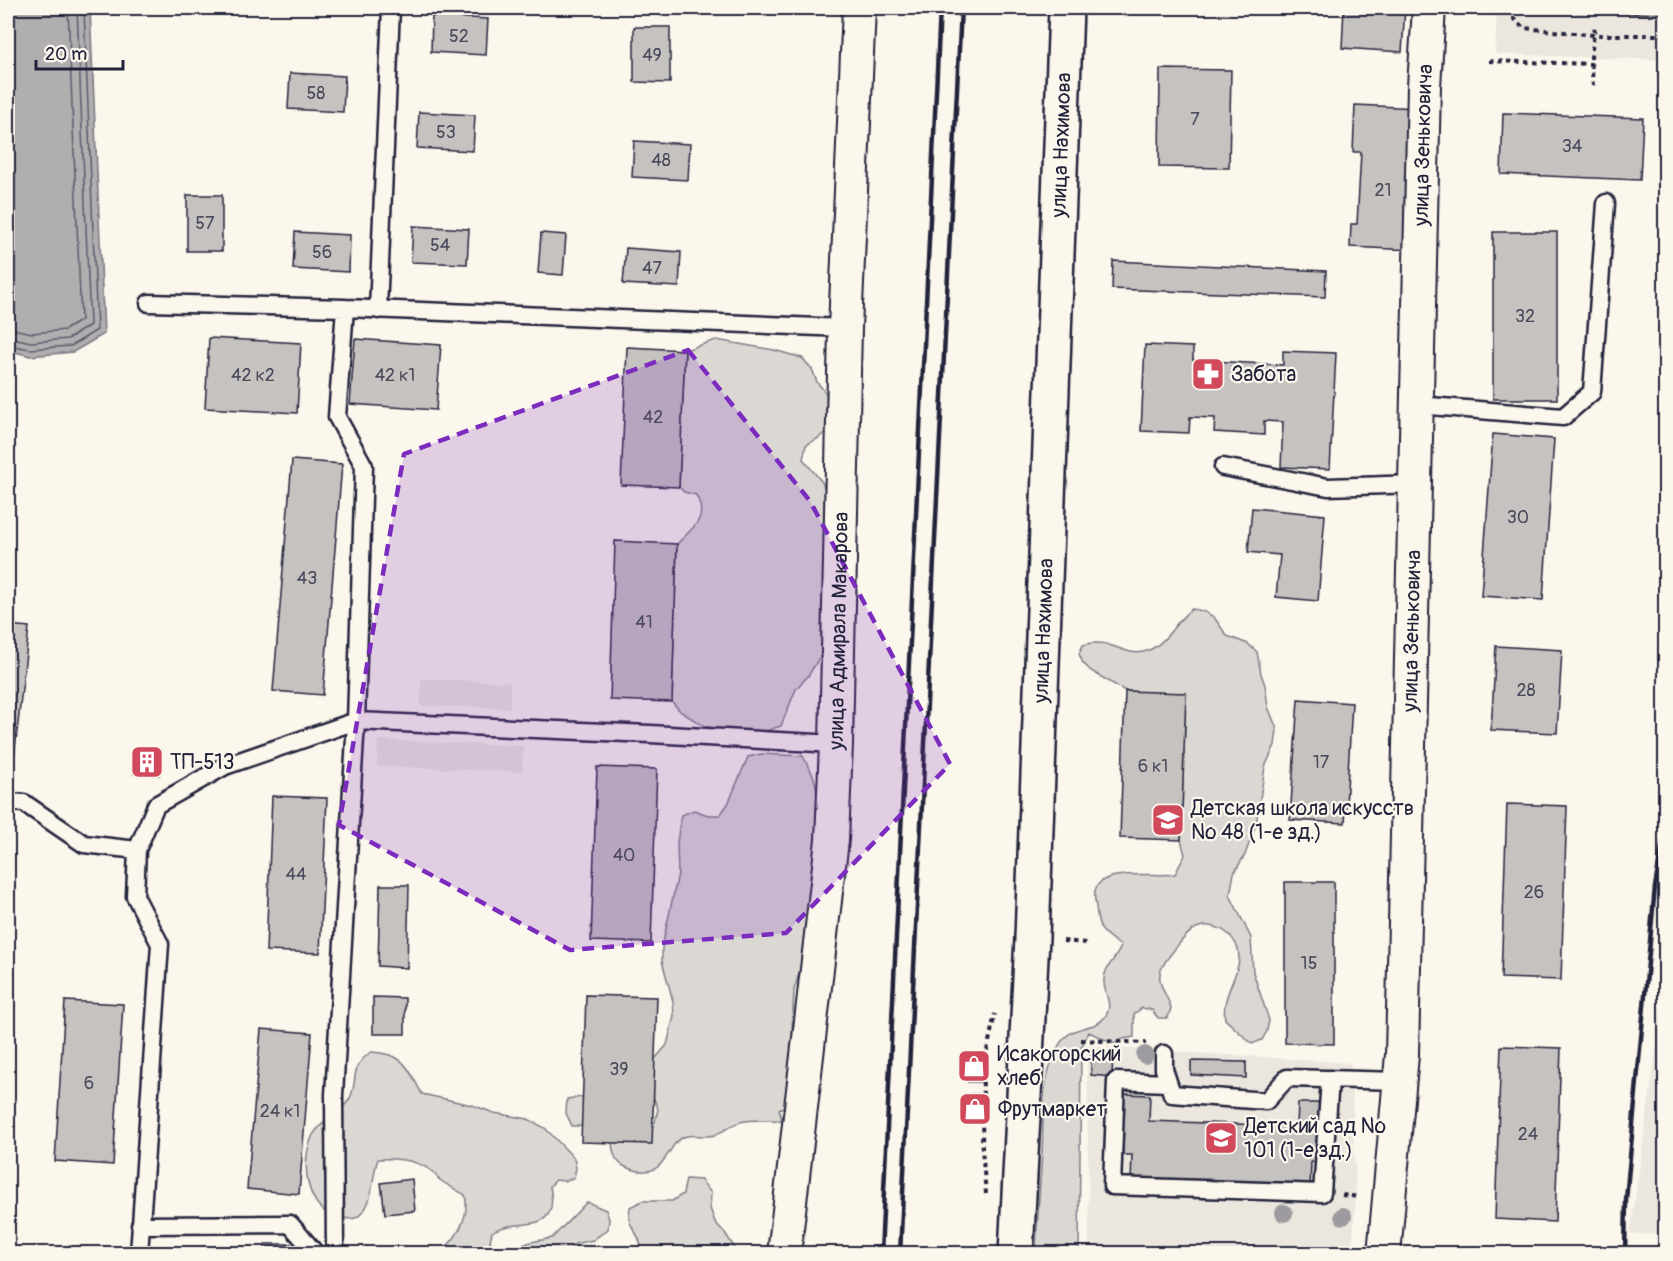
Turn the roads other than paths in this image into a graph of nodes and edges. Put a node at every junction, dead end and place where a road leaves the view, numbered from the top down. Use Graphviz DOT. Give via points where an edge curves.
graph roads {
  1 [pos="391,8"];
  2 [pos="859,8"];
  3 [pos="1066,8"];
  4 [pos="1429,8"];
  5 [pos="1606,204"];
  6 [pos="150,303"];
  7 [pos="345,308"];
  8 [pos="378,310"];
  9 [pos="846,328"];
  10 [pos="1418,405"];
  11 [pos="1223,467"];
  12 [pos="1416,484"];
  13 [pos="356,721"];
  14 [pos="836,744"];
  15 [pos="8,802"];
  16 [pos="137,850"];
  17 [pos="1158,1049"];
  18 [pos="1330,1079"];
  19 [pos="1400,1081"];
  20 [pos="1168,1083"];
  21 [pos="140,1225"];
  22 [pos="139,1254"];
  23 [pos="316,1254"];
  24 [pos="335,1254"];
  25 [pos="784,1254"];
  26 [pos="1016,1254"];
  27 [pos="1384,1254"];
  1 -- 8 [label="lane"];
  2 -- 9 [label="street, улица Адмирала Макарова"];
  3 -- 26 [label="main road, улица Нахимова" via="1032,950"];
  4 -- 10 [label="street, улица Зеньковича"];
  5 -- 10 [label="lane" via="1592,392 1563,417"];
  6 -- 7 [label="lane"];
  7 -- 8 [label="lane"];
  7 -- 13 [label="lane" via="337,417 364,466"];
  8 -- 9 [label="lane"];
  9 -- 14 [label="street, улица Адмирала Макарова"];
  10 -- 12 [label="street, улица Зеньковича"];
  11 -- 12 [label="lane" via="1328,487"];
  12 -- 19 [label="street, улица Зеньковича"];
  13 -- 14 [label="lane"];
  13 -- 16 [label="lane" via="225,766 156,805"];
  13 -- 24 [label="lane" via="334,1095"];
  14 -- 25 [label="street, улица Адмирала Макарова" via="832,840"];
  15 -- 16 [label="lane" via="24,804 84,844"];
  16 -- 21 [label="lane" via="135,896 160,944"];
  17 -- 20 [label="lane"];
  18 -- 19 [label="lane"];
  18 -- 20 [label="lane" via="1287,1078 1266,1101 1172,1094"];
  18 -- 20 [label="lane" via="1322,1192 1112,1186 1116,1081"];
  19 -- 27 [label="street, улица Зеньковича"];
  21 -- 22 [label="lane"];
  21 -- 23 [label="lane" via="290,1224"];
}
